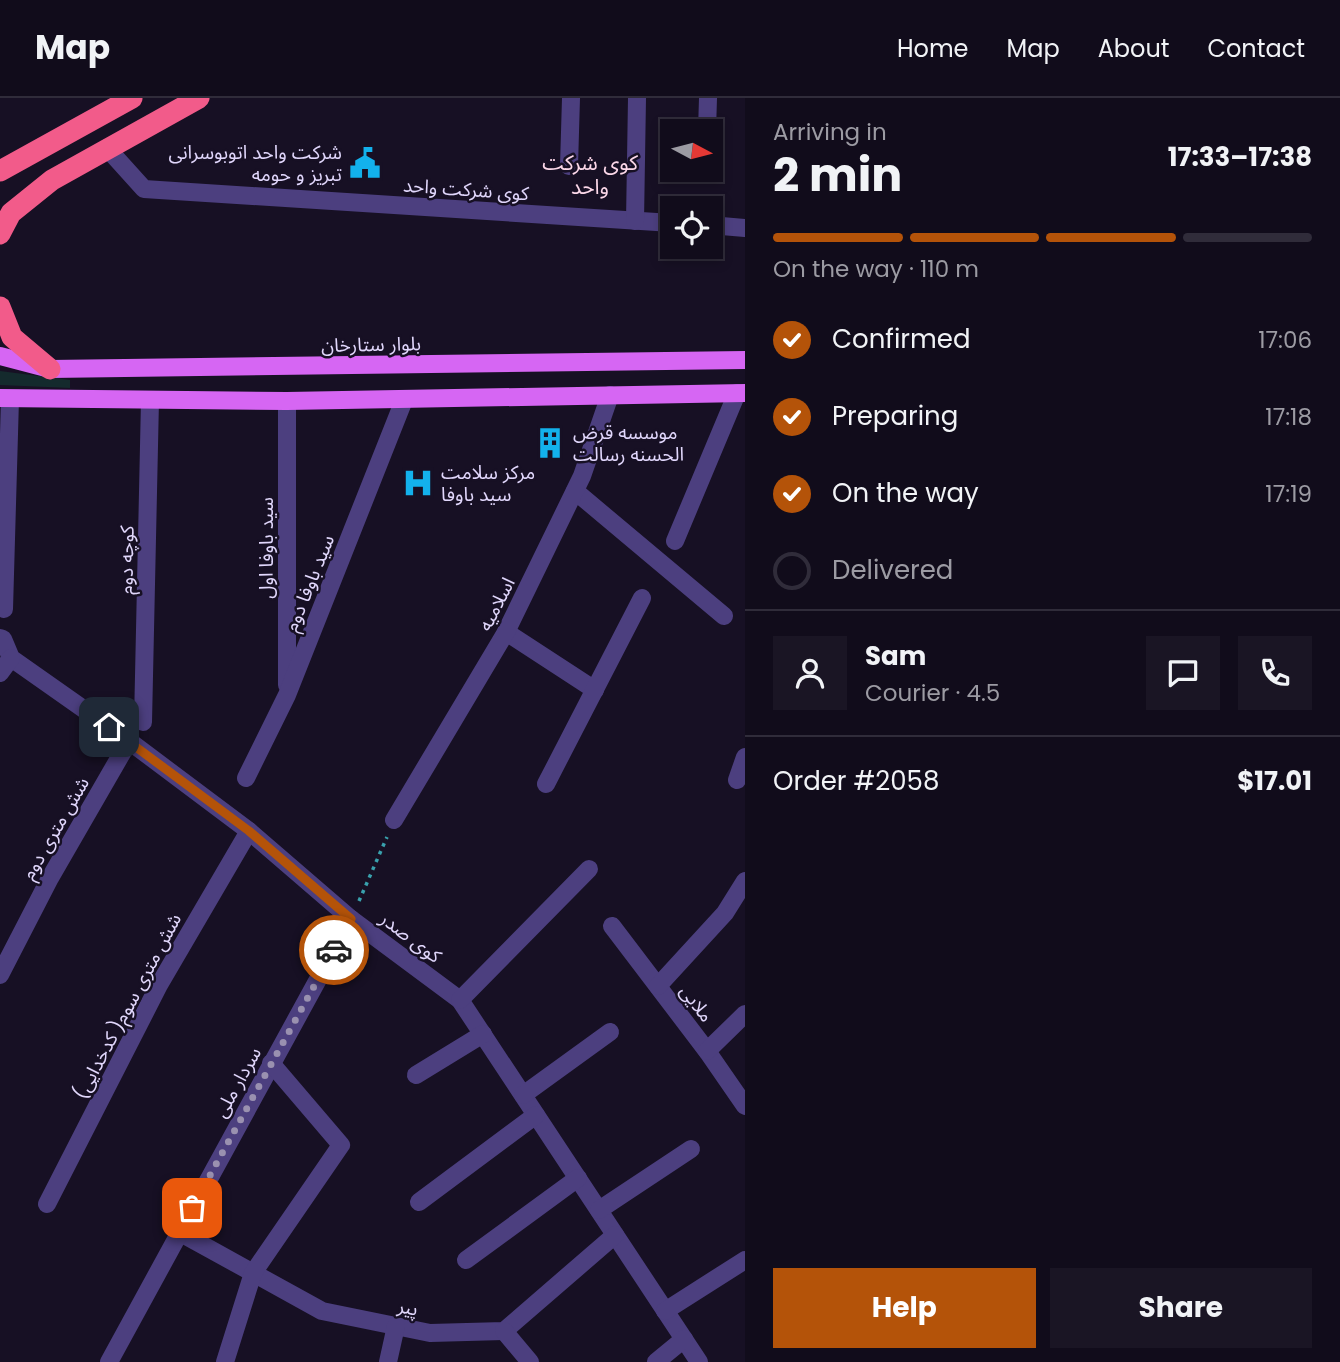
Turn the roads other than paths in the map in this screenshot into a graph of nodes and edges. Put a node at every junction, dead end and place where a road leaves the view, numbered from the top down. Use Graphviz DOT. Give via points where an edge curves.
graph roads {
  1 [pos="132,98"];
  2 [pos="199,98"];
  3 [pos="571,98"];
  4 [pos="637,98"];
  5 [pos="708,98"];
  6 [pos="707,119"];
  7 [pos="107,148"];
  8 [pos="569,166"];
  9 [pos="0,172"];
  10 [pos="635,220"];
  11 [pos="660,222"];
  12 [pos="723,226"];
  13 [pos="745,228"];
  14 [pos="0,234"];
  15 [pos="0,307"];
  16 [pos="0,356"];
  17 [pos="745,360"];
  18 [pos="50,369"];
  19 [pos="741,393"];
  20 [pos="610,395"];
  21 [pos="5,398"];
  22 [pos="150,400"];
  23 [pos="404,400"];
  24 [pos="287,401"];
  25 [pos="575,491"];
  26 [pos="675,541"];
  27 [pos="642,598"];
  28 [pos="4,609"];
  29 [pos="724,616"];
  30 [pos="506,632"];
  31 [pos="0,638"];
  32 [pos="11,658"];
  33 [pos="0,673"];
  34 [pos="595,690"];
  35 [pos="286,695"];
  36 [pos="144,722"];
  37 [pos="129,741"];
  38 [pos="745,757"];
  39 [pos="246,779"];
  40 [pos="737,780"];
  41 [pos="546,784"];
  42 [pos="394,820"];
  43 [pos="249,831"];
  44 [pos="589,869"];
  45 [pos="745,881"];
  46 [pos="351,919"];
  47 [pos="612,926"];
  48 [pos="0,975"];
  49 [pos="658,986"];
  50 [pos="460,1000"];
  51 [pos="745,1014"];
  52 [pos="610,1032"];
  53 [pos="483,1034"];
  54 [pos="707,1051"];
  55 [pos="271,1063"];
  56 [pos="416,1075"];
  57 [pos="523,1095"];
  58 [pos="745,1106"];
  59 [pos="536,1115"];
  60 [pos="691,1149"];
  61 [pos="578,1178"];
  62 [pos="419,1202"];
  63 [pos="47,1204"];
  64 [pos="598,1210"];
  65 [pos="179,1232"];
  66 [pos="615,1235"];
  67 [pos="466,1260"];
  68 [pos="745,1260"];
  69 [pos="253,1273"];
  70 [pos="665,1311"];
  71 [pos="396,1326"];
  72 [pos="504,1331"];
  73 [pos="684,1339"];
  74 [pos="109,1362"];
  75 [pos="225,1362"];
  76 [pos="388,1362"];
  77 [pos="530,1362"];
  78 [pos="656,1362"];
  79 [pos="699,1362"];
  1 -- 9 [label="highway"];
  2 -- 7 [label="highway"];
  3 -- 8 [label="street"];
  4 -- 10 [label="street"];
  5 -- 6 [label="street"];
  7 -- 10 [label="street, کوی شرکت واحد" via="144,189"];
  7 -- 14 [label="highway" via="42,188 11,213"];
  10 -- 11 [label="street, کوی شرکت واحد"];
  12 -- 13 [label="street"];
  15 -- 18 [label="highway" via="12,337"];
  16 -- 18 [label="main road, بلوار ستارخان"];
  17 -- 18 [label="main road, بلوار ستارخان"];
  19 -- 20 [label="main road"];
  19 -- 26 [label="street"];
  20 -- 23 [label="main road"];
  20 -- 25 [label="street, اسلامیه"];
  21 -- 22 [label="main road"];
  21 -- 28 [label="street"];
  22 -- 24 [label="main road"];
  22 -- 36 [label="street, کوچه دوم"];
  23 -- 24 [label="main road"];
  23 -- 35 [label="street, سید باوفا دوم"];
  24 -- 35 [label="street, سید باوفا اول"];
  25 -- 29 [label="street"];
  25 -- 30 [label="street, اسلامیه"];
  27 -- 34 [label="street"];
  30 -- 34 [label="street"];
  30 -- 42 [label="street, اسلامیه"];
  31 -- 32 [label="street, کوی صدر"];
  32 -- 33 [label="street"];
  32 -- 37 [label="street, کوی صدر"];
  34 -- 41 [label="street"];
  35 -- 39 [label="street, سید باوفا دوم"];
  37 -- 43 [label="street, کوی صدر"];
  37 -- 48 [label="street, شش متری دوم"];
  38 -- 40 [label="street"];
  43 -- 46 [label="street, کوی صدر"];
  43 -- 63 [label="street, (کدخدایی )شش متری سوم" via="159,985"];
  44 -- 50 [label="street"];
  45 -- 49 [label="street" via="725,913"];
  46 -- 50 [label="street, کوی صدر"];
  46 -- 55 [label="street, سردار ملی"];
  47 -- 49 [label="street, ملایی"];
  49 -- 54 [label="street, ملایی"];
  50 -- 53 [label="street, کوی صدر"];
  51 -- 54 [label="street"];
  52 -- 57 [label="street"];
  53 -- 56 [label="street"];
  53 -- 57 [label="street, کوی صدر"];
  54 -- 58 [label="street, ملایی"];
  55 -- 65 [label="street, سردار ملی"];
  55 -- 69 [label="street" via="341,1145"];
  57 -- 59 [label="street, کوی صدر"];
  59 -- 61 [label="street, کوی صدر"];
  59 -- 62 [label="street"];
  60 -- 64 [label="street"];
  61 -- 64 [label="street, کوی صدر"];
  61 -- 67 [label="street"];
  64 -- 66 [label="street, کوی صدر"];
  65 -- 69 [label="street, پیر"];
  65 -- 74 [label="street, سردار ملی"];
  66 -- 70 [label="street, کوی صدر"];
  66 -- 72 [label="street"];
  68 -- 70 [label="street"];
  69 -- 71 [label="street, پیر" via="322,1311"];
  69 -- 75 [label="street"];
  70 -- 73 [label="street, کوی صدر"];
  71 -- 72 [label="street, پیر" via="430,1333"];
  71 -- 76 [label="street"];
  72 -- 77 [label="street"];
  73 -- 78 [label="street"];
  73 -- 79 [label="street, کوی صدر"];
}
